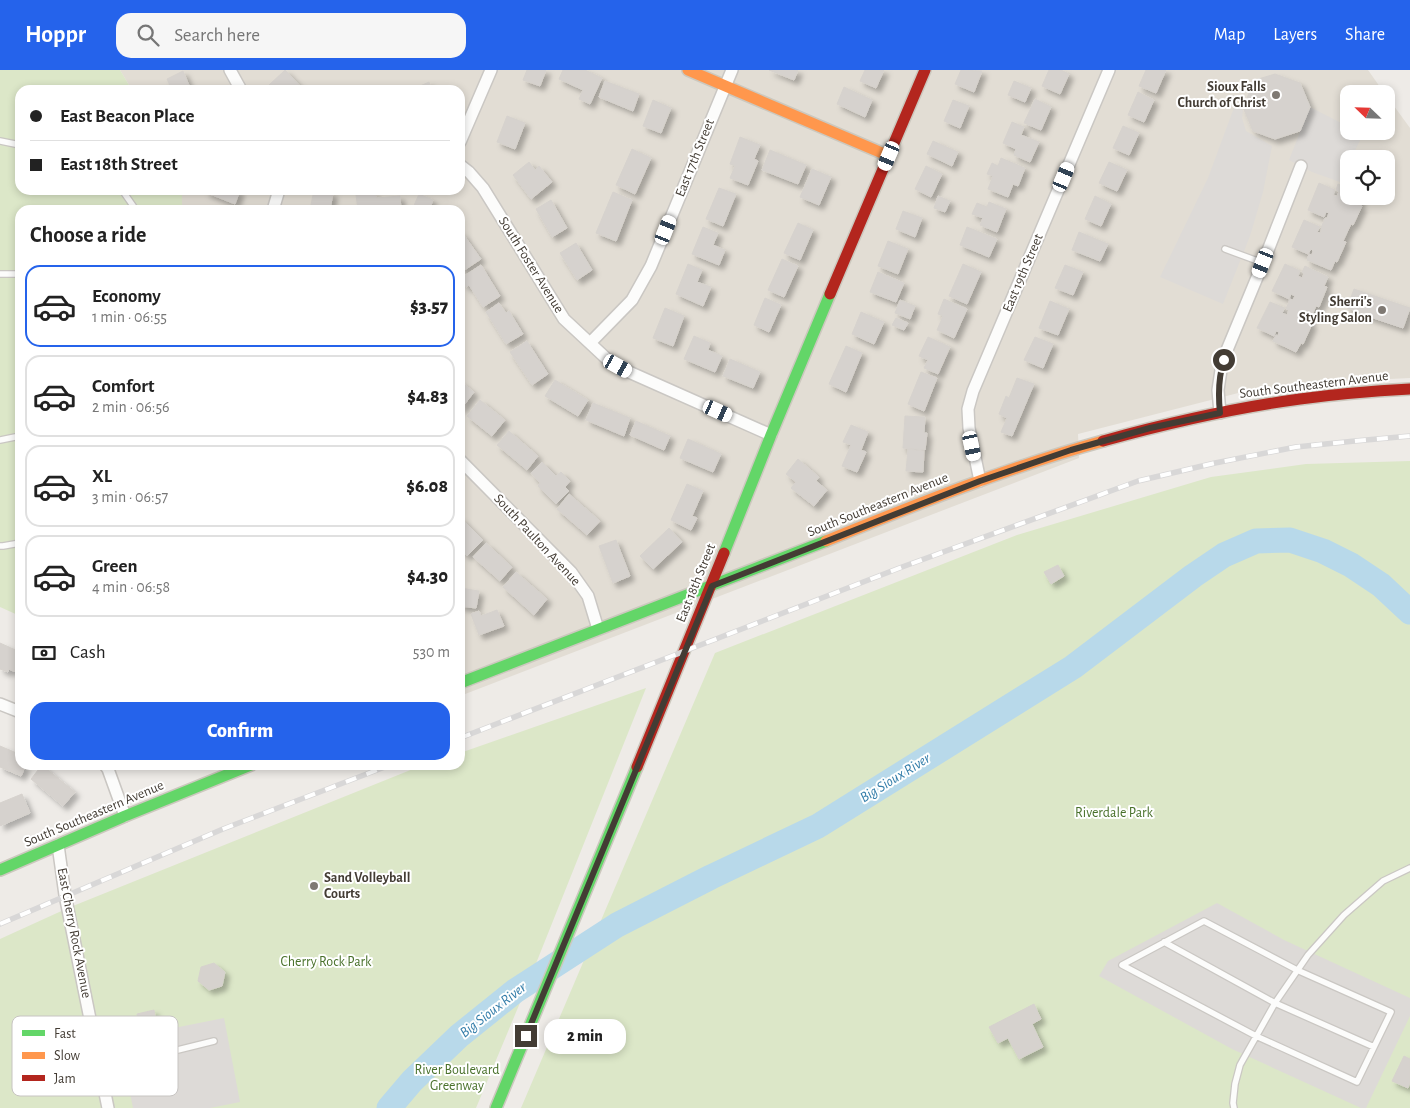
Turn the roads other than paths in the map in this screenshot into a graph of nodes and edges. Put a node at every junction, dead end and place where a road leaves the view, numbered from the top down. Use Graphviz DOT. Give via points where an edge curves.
graph roads {
  1 [pos="230,70"];
  2 [pos="491,70"];
  3 [pos="688,70"];
  4 [pos="732,70"];
  5 [pos="926,70"];
  6 [pos="1109,70"];
  7 [pos="238,85"];
  8 [pos="725,86"];
  9 [pos="465,130"];
  10 [pos="0,141"];
  11 [pos="15,145"];
  12 [pos="889,156"];
  13 [pos="1301,166"];
  14 [pos="465,169"];
  15 [pos="1226,249"];
  16 [pos="1263,263"];
  17 [pos="0,274"];
  18 [pos="15,274"];
  19 [pos="590,343"];
  20 [pos="1410,389"];
  21 [pos="1220,413"];
  22 [pos="771,434"];
  23 [pos="15,437"];
  24 [pos="0,440"];
  25 [pos="465,465"];
  26 [pos="980,481"];
  27 [pos="15,543"];
  28 [pos="0,546"];
  29 [pos="712,586"];
  30 [pos="598,629"];
  31 [pos="465,681"];
  32 [pos="0,704"];
  33 [pos="15,710"];
  34 [pos="108,770"];
  35 [pos="239,770"];
  36 [pos="125,816"];
  37 [pos="58,845"];
  38 [pos="1410,868"];
  39 [pos="2,869"];
  40 [pos="1164,942"];
  41 [pos="1297,970"];
  42 [pos="1275,1003"];
  43 [pos="89,1016"];
  44 [pos="1256,1036"];
  45 [pos="214,1041"];
  46 [pos="1374,1047"];
  47 [pos="178,1050"];
  48 [pos="496,1108"];
  49 [pos="1234,1108"];
  1 -- 7 [label="street"];
  2 -- 9 [label="street"];
  3 -- 8 [label="street"];
  4 -- 8 [label="street, East 17th Street"];
  5 -- 12 [label="street, East 18th Street"];
  6 -- 26 [label="street, East 19th Street" via="968,409 968,428"];
  8 -- 12 [label="street"];
  8 -- 19 [label="street, East 17th Street" via="651,266 632,300"];
  10 -- 11 [label="lane"];
  12 -- 22 [label="street, East 18th Street"];
  13 -- 16 [label="street"];
  14 -- 19 [label="street, South Foster Avenue" via="483,188 564,319"];
  15 -- 16 [label="lane"];
  16 -- 21 [label="street" via="1221,370 1218,390"];
  17 -- 18 [label="lane"];
  19 -- 22 [label="street, South Foster Avenue" via="608,360 629,372"];
  20 -- 21 [label="street, South Southeastern Avenue" via="1292,400"];
  21 -- 26 [label="street, South Southeastern Avenue" via="1071,450"];
  22 -- 29 [label="street, East 18th Street"];
  23 -- 24 [label="lane"];
  25 -- 30 [label="street, South Paulton Avenue" via="571,572 588,596"];
  26 -- 29 [label="street, South Southeastern Avenue"];
  27 -- 28 [label="lane"];
  29 -- 30 [label="street, South Southeastern Avenue"];
  29 -- 48 [label="street, East 18th Street"];
  30 -- 31 [label="street, South Southeastern Avenue"];
  32 -- 33 [label="street"];
  34 -- 36 [label="street"];
  35 -- 36 [label="street, South Southeastern Avenue"];
  36 -- 37 [label="street, South Southeastern Avenue"];
  37 -- 39 [label="street, South Southeastern Avenue"];
  37 -- 43 [label="street, East Cherry Rock Avenue"];
  38 -- 41 [label="lane" via="1383,881 1344,916"];
  40 -- 41 [label="lane" via="1204,921"];
  40 -- 42 [label="lane"];
  40 -- 44 [label="lane" via="1122,965"];
  41 -- 42 [label="lane"];
  41 -- 46 [label="lane" via="1391,1012"];
  42 -- 44 [label="lane"];
  42 -- 46 [label="lane"];
  44 -- 46 [label="lane" via="1356,1082"];
  44 -- 49 [label="lane" via="1240,1065"];
  45 -- 47 [label="lane"];
}
